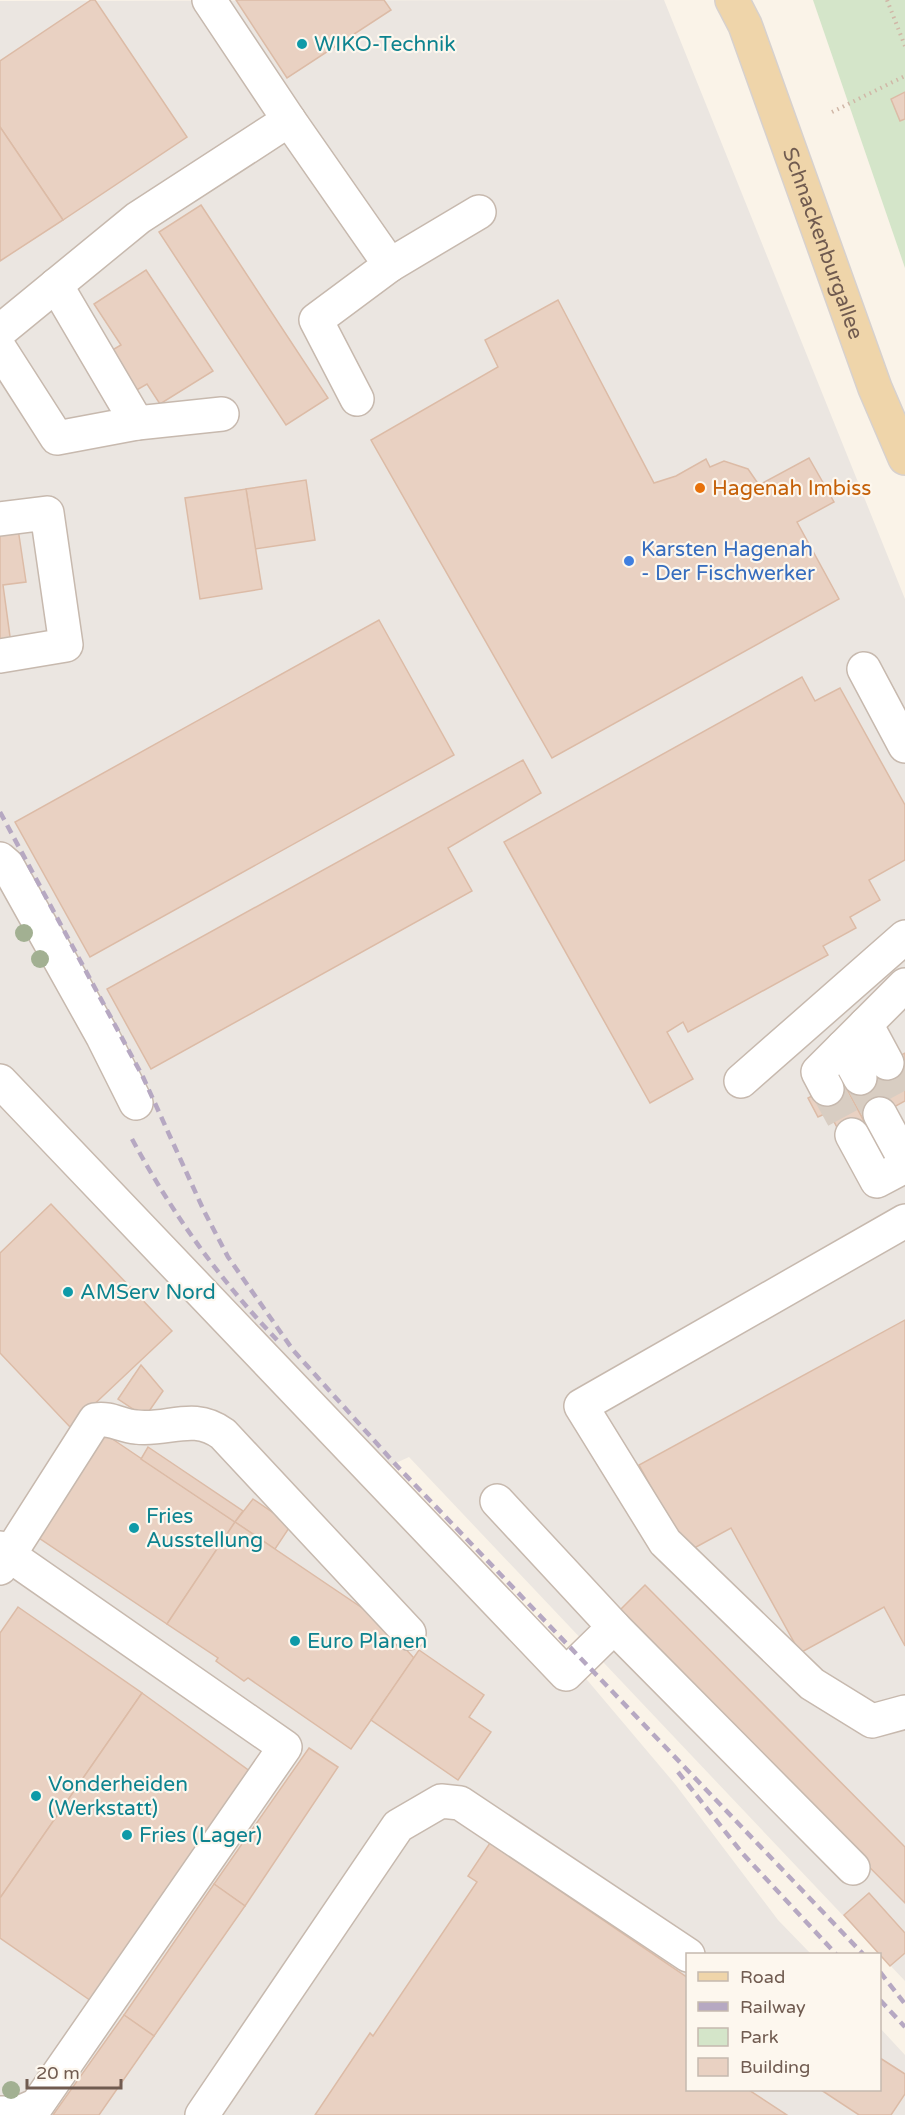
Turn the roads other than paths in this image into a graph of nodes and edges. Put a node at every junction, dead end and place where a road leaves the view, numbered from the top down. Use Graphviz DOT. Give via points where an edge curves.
graph roads {
  1 [pos="209,0"];
  2 [pos="738,8"];
  3 [pos="289,120"];
  4 [pos="479,212"];
  5 [pos="390,265"];
  6 [pos="56,285"];
  7 [pos="0,331"];
  8 [pos="0,349"];
  9 [pos="357,399"];
  10 [pos="222,414"];
  11 [pos="136,423"];
  12 [pos="905,458"];
  13 [pos="0,519"];
  14 [pos="0,656"];
  15 [pos="864,669"];
  16 [pos="905,746"];
  17 [pos="0,859"];
  18 [pos="905,938"];
  19 [pos="904,987"];
  20 [pos="854,1036"];
  21 [pos="873,1070"];
  22 [pos="0,1081"];
  23 [pos="741,1081"];
  24 [pos="827,1089"];
  25 [pos="136,1103"];
  26 [pos="880,1114"];
  27 [pos="852,1134"];
  28 [pos="905,1160"];
  29 [pos="905,1166"];
  30 [pos="905,1221"];
  31 [pos="497,1502"];
  32 [pos="3,1557"];
  33 [pos="614,1627"];
  34 [pos="409,1634"];
  35 [pos="905,1712"];
  36 [pos="853,1868"];
  37 [pos="686,1954"];
  38 [pos="0,2113"];
  39 [pos="202,2115"];
  1 -- 3 [label="lane"];
  2 -- 12 [label="main road, Schnackenburgallee" via="875,388"];
  3 -- 5 [label="lane"];
  3 -- 6 [label="lane" via="138,218"];
  4 -- 5 [label="lane"];
  5 -- 9 [label="lane" via="316,320"];
  6 -- 7 [label="lane"];
  6 -- 11 [label="lane"];
  8 -- 11 [label="lane" via="57,438"];
  10 -- 11 [label="lane"];
  13 -- 14 [label="lane" via="47,513 66,645"];
  15 -- 16 [label="lane"];
  17 -- 25 [label="lane" via="7,865 98,1028"];
  18 -- 23 [label="lane"];
  19 -- 20 [label="lane"];
  20 -- 21 [label="lane"];
  20 -- 24 [label="lane" via="818,1072"];
  22 -- 33 [label="lane" via="566,1674"];
  26 -- 28 [label="lane"];
  27 -- 29 [label="lane" via="877,1181"];
  30 -- 35 [label="lane" via="581,1406 665,1542 746,1622 812,1684 872,1721"];
  31 -- 33 [label="lane"];
  32 -- 34 [label="lane" via="94,1420 104,1418 133,1427 153,1428 190,1421 214,1427 223,1434"];
  32 -- 38 [label="lane" via="285,1747 37,2105 19,2114"];
  33 -- 36 [label="lane"];
  37 -- 39 [label="lane" via="460,1803 441,1802 398,1827"];
}
